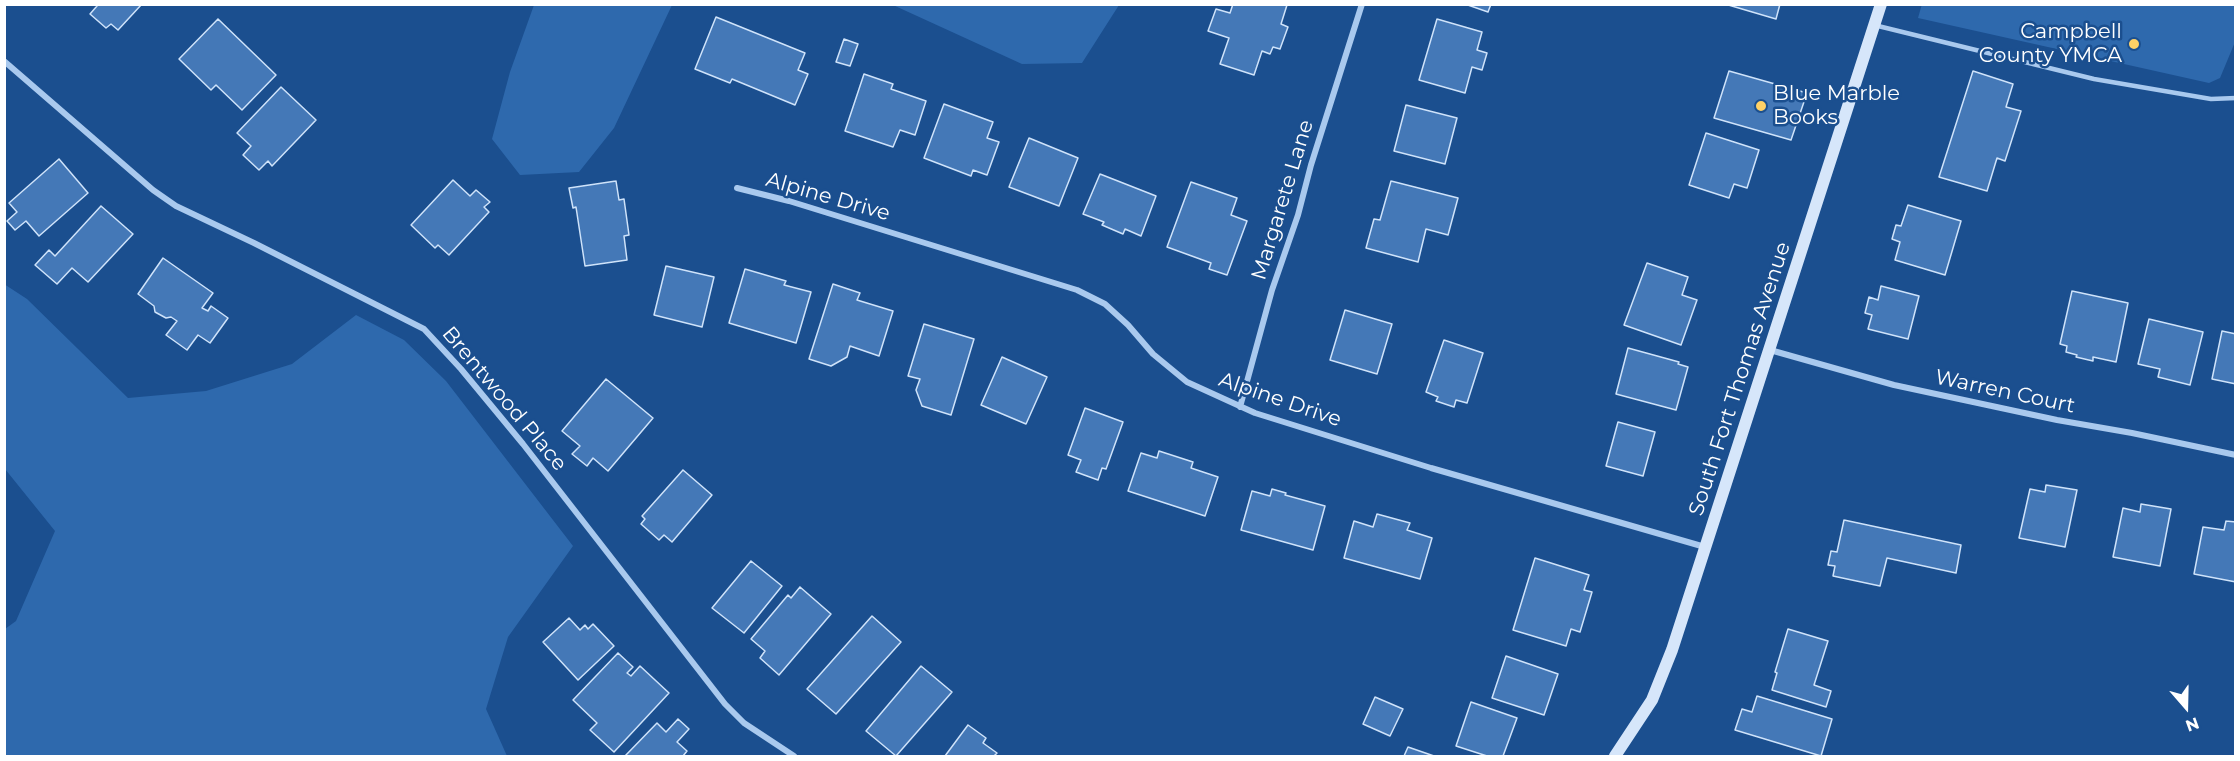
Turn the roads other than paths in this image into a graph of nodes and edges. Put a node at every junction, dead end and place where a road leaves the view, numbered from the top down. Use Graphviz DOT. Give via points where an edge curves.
graph roads {
  1 [pos="1362,4"];
  2 [pos="1881,4"];
  3 [pos="1874,25"];
  4 [pos="4,61"];
  5 [pos="2235,98"];
  6 [pos="737,188"];
  7 [pos="1770,350"];
  8 [pos="1240,407"];
  9 [pos="2235,455"];
  10 [pos="1706,547"];
  11 [pos="794,756"];
  12 [pos="1615,756"];
  1 -- 8 [label="street, Margarete Lane" via="1272,290"];
  2 -- 3 [label="main road, South Fort Thomas Avenue"];
  3 -- 5 [label="lane" via="2094,79 2211,99"];
  3 -- 7 [label="main road, South Fort Thomas Avenue"];
  4 -- 11 [label="street, Brentwood Place" via="176,206 424,329 523,444 725,704 744,723"];
  6 -- 8 [label="street, Alpine Drive" via="1077,290 1105,304 1153,354 1187,382"];
  7 -- 9 [label="street, Warren Court" via="1894,385"];
  7 -- 10 [label="main road, South Fort Thomas Avenue"];
  8 -- 10 [label="street, Alpine Drive" via="1431,468"];
  10 -- 12 [label="main road, South Fort Thomas Avenue" via="1652,700"];
}
